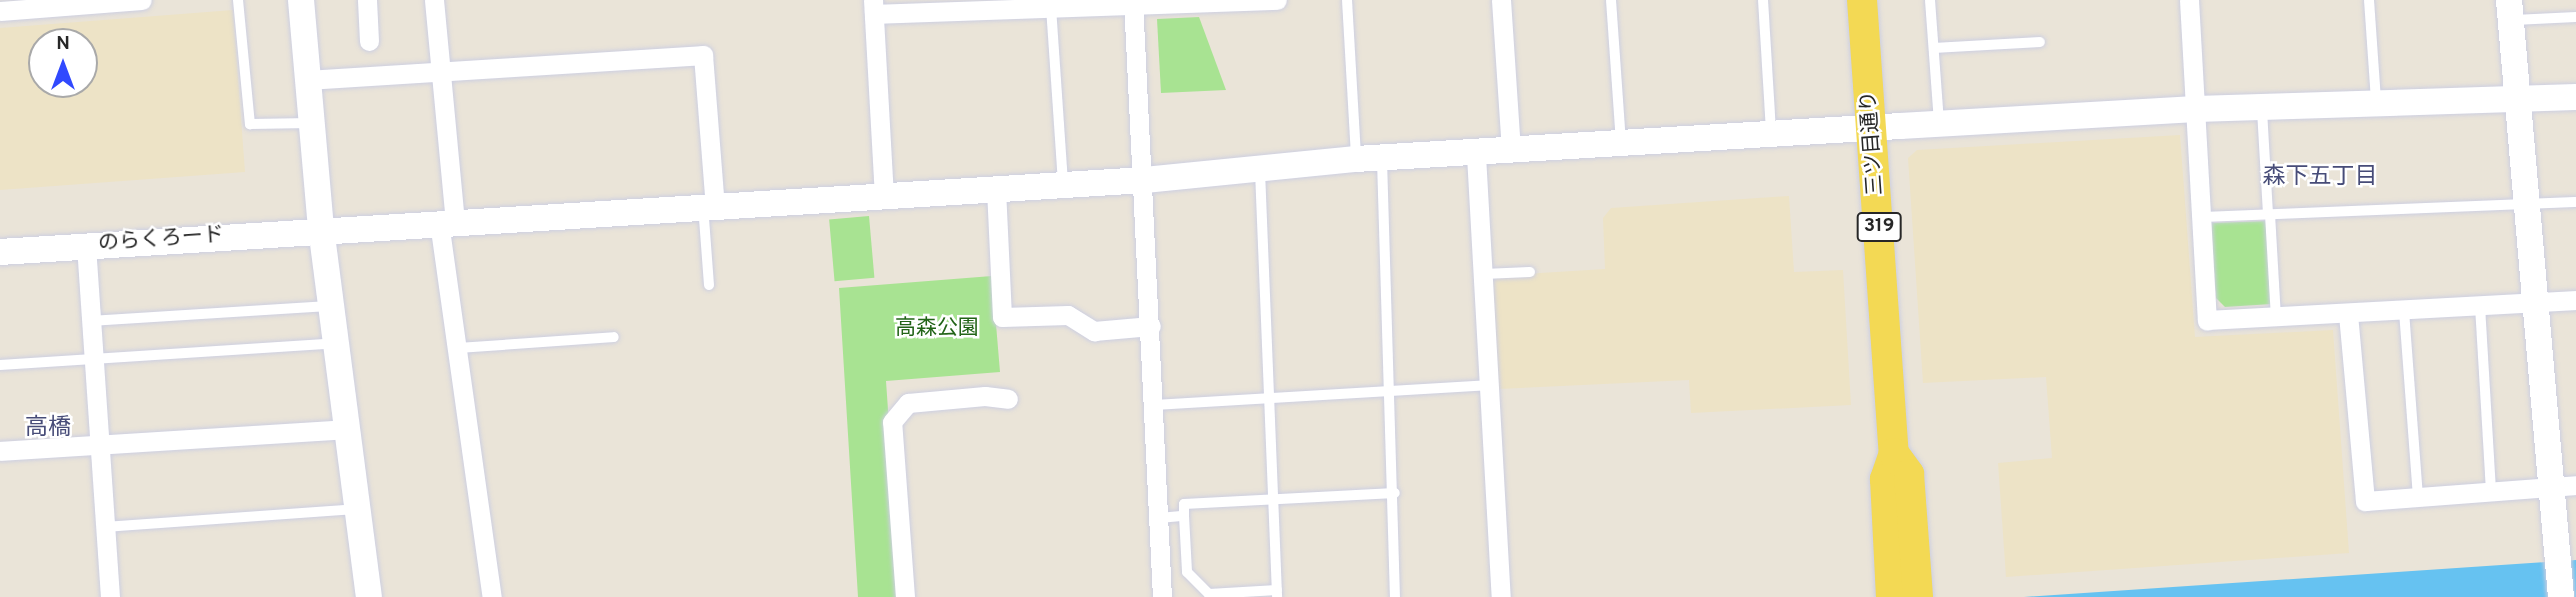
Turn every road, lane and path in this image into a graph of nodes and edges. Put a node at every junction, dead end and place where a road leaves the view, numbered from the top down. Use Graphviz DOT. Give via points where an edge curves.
graph roads {
  1 [pos="142,0"];
  2 [pos="238,0"];
  3 [pos="301,0"];
  4 [pos="367,0"];
  5 [pos="434,0"];
  6 [pos="1277,0"];
  7 [pos="1347,0"];
  8 [pos="1501,0"];
  9 [pos="1611,0"];
  10 [pos="1763,0"];
  11 [pos="1862,0"];
  12 [pos="1930,0"];
  13 [pos="2189,0"];
  14 [pos="2369,0"];
  15 [pos="1133,2"];
  16 [pos="873,7"];
  17 [pos="1051,7"];
  18 [pos="2510,10"];
  19 [pos="0,11"];
  20 [pos="2576,17"];
  21 [pos="369,41"];
  22 [pos="2040,42"];
  23 [pos="1934,48"];
  24 [pos="441,72"];
  25 [pos="308,80"];
  26 [pos="2576,97"];
  27 [pos="2517,100"];
  28 [pos="2376,103"];
  29 [pos="2262,107"];
  30 [pos="2196,108"];
  31 [pos="312,123"];
  32 [pos="1939,124"];
  33 [pos="1872,128"];
  34 [pos="1771,135"];
  35 [pos="1622,146"];
  36 [pos="1511,151"];
  37 [pos="1476,155"];
  38 [pos="1369,160"];
  39 [pos="1260,170"];
  40 [pos="1145,180"];
  41 [pos="1063,185"];
  42 [pos="996,189"];
  43 [pos="884,196"];
  44 [pos="2576,202"];
  45 [pos="2526,204"];
  46 [pos="715,206"];
  47 [pos="2269,214"];
  48 [pos="2202,217"];
  49 [pos="447,221"];
  50 [pos="321,229"];
  51 [pos="86,245"];
  52 [pos="0,252"];
  53 [pos="1530,272"];
  54 [pos="1482,274"];
  55 [pos="709,285"];
  56 [pos="2576,300"];
  57 [pos="2535,302"];
  58 [pos="331,306"];
  59 [pos="2480,306"];
  60 [pos="2404,310"];
  61 [pos="2348,314"];
  62 [pos="2276,317"];
  63 [pos="91,321"];
  64 [pos="1151,327"];
  65 [pos="614,337"];
  66 [pos="337,343"];
  67 [pos="458,348"];
  68 [pos="94,359"];
  69 [pos="0,365"];
  70 [pos="1490,385"];
  71 [pos="1391,389"];
  72 [pos="1271,395"];
  73 [pos="1155,405"];
  74 [pos="346,429"];
  75 [pos="100,444"];
  76 [pos="0,451"];
  77 [pos="2564,486"];
  78 [pos="2491,492"];
  79 [pos="1395,493"];
  80 [pos="2418,497"];
  81 [pos="1274,499"];
  82 [pos="357,509"];
  83 [pos="1184,516"];
  84 [pos="1159,518"];
  85 [pos="106,527"];
  86 [pos="1902,566"];
  87 [pos="1277,593"];
  88 [pos="110,597"];
  89 [pos="369,597"];
  90 [pos="492,597"];
  91 [pos="905,597"];
  92 [pos="913,597"];
  93 [pos="1163,597"];
  94 [pos="1395,597"];
  95 [pos="1501,597"];
  96 [pos="1891,597"];
  97 [pos="1918,597"];
  98 [pos="2561,597"];
  1 -- 19 [label="street"];
  2 -- 31 [label="lane" via="250,124"];
  3 -- 25 [label="street"];
  4 -- 21 [label="street"];
  5 -- 24 [label="street"];
  6 -- 15 [label="street"];
  7 -- 38 [label="lane"];
  8 -- 36 [label="street"];
  9 -- 35 [label="lane"];
  10 -- 34 [label="lane"];
  11 -- 33 [label="main road, 三ツ目通り / 319"];
  12 -- 23 [label="lane"];
  13 -- 30 [label="street"];
  14 -- 28 [label="lane"];
  15 -- 17 [label="street"];
  15 -- 40 [label="street"];
  16 -- 17 [label="street"];
  16 -- 43 [label="street"];
  17 -- 41 [label="lane"];
  18 -- 20 [label="lane"];
  18 -- 27 [label="street"];
  22 -- 23 [label="lane"];
  23 -- 32 [label="lane"];
  24 -- 25 [label="street"];
  24 -- 46 [label="street" via="703,55"];
  24 -- 49 [label="street"];
  25 -- 31 [label="street"];
  26 -- 27 [label="street, のらくろード"];
  27 -- 28 [label="street, のらくろード"];
  27 -- 45 [label="street"];
  28 -- 29 [label="street, のらくろード"];
  29 -- 30 [label="street, のらくろード"];
  29 -- 47 [label="lane"];
  30 -- 32 [label="street, のらくろード"];
  30 -- 48 [label="street"];
  31 -- 50 [label="street"];
  32 -- 33 [label="street, のらくろード"];
  33 -- 34 [label="street, のらくろード"];
  33 -- 86 [label="main road, 三ツ目通り / 319" via="1894,453 1885,479"];
  34 -- 35 [label="street, のらくろード"];
  35 -- 36 [label="street, のらくろード"];
  36 -- 37 [label="street, のらくろード"];
  37 -- 38 [label="street, のらくろード"];
  37 -- 54 [label="street"];
  38 -- 39 [label="street, のらくろード"];
  38 -- 71 [label="lane"];
  39 -- 40 [label="street, のらくろード"];
  39 -- 72 [label="lane"];
  40 -- 41 [label="street, のらくろード"];
  40 -- 64 [label="street"];
  41 -- 42 [label="street, のらくろード"];
  42 -- 43 [label="street, のらくろード"];
  42 -- 64 [label="street" via="1002,317 1068,314 1094,331"];
  43 -- 46 [label="street, のらくろード"];
  44 -- 45 [label="lane"];
  45 -- 47 [label="lane"];
  45 -- 57 [label="street"];
  46 -- 49 [label="street, のらくろード"];
  46 -- 55 [label="lane" via="704,218"];
  47 -- 48 [label="lane"];
  47 -- 62 [label="lane"];
  48 -- 62 [label="street" via="2207,320"];
  49 -- 50 [label="street, のらくろード"];
  49 -- 67 [label="street"];
  50 -- 51 [label="street, のらくろード"];
  50 -- 58 [label="street"];
  51 -- 52 [label="street, のらくろード"];
  51 -- 63 [label="street"];
  53 -- 54 [label="lane"];
  54 -- 70 [label="street"];
  56 -- 57 [label="street"];
  57 -- 59 [label="street"];
  57 -- 77 [label="street"];
  58 -- 63 [label="lane"];
  58 -- 66 [label="street"];
  59 -- 60 [label="street"];
  59 -- 78 [label="lane"];
  60 -- 61 [label="street"];
  60 -- 80 [label="lane"];
  61 -- 62 [label="street"];
  61 -- 80 [label="street" via="2365,501"];
  63 -- 68 [label="street"];
  64 -- 73 [label="street"];
  65 -- 67 [label="lane"];
  66 -- 68 [label="lane"];
  66 -- 74 [label="street"];
  67 -- 90 [label="street"];
  68 -- 69 [label="lane"];
  68 -- 75 [label="street"];
  70 -- 71 [label="lane"];
  70 -- 95 [label="street"];
  71 -- 72 [label="lane"];
  71 -- 79 [label="lane"];
  72 -- 73 [label="lane"];
  72 -- 81 [label="lane"];
  73 -- 84 [label="street"];
  74 -- 75 [label="street"];
  74 -- 82 [label="street"];
  75 -- 76 [label="street"];
  75 -- 85 [label="street"];
  77 -- 78 [label="street"];
  77 -- 98 [label="street" via="2556,536"];
  78 -- 80 [label="street"];
  79 -- 81 [label="lane"];
  79 -- 94 [label="lane"];
  81 -- 83 [label="lane" via="1184,505"];
  81 -- 87 [label="lane"];
  82 -- 85 [label="lane"];
  82 -- 89 [label="street"];
  83 -- 84 [label="lane"];
  83 -- 87 [label="lane" via="1187,572 1209,594"];
  84 -- 93 [label="street"];
  85 -- 88 [label="street"];
  86 -- 96 [label="main road, 三ツ目通り / 319"];
  86 -- 97 [label="main road, 三ツ目通り / 319"];
  91 -- 92 [label="street" via="892,422 908,403 985,396 1008,399 914,410 901,424"];
}
